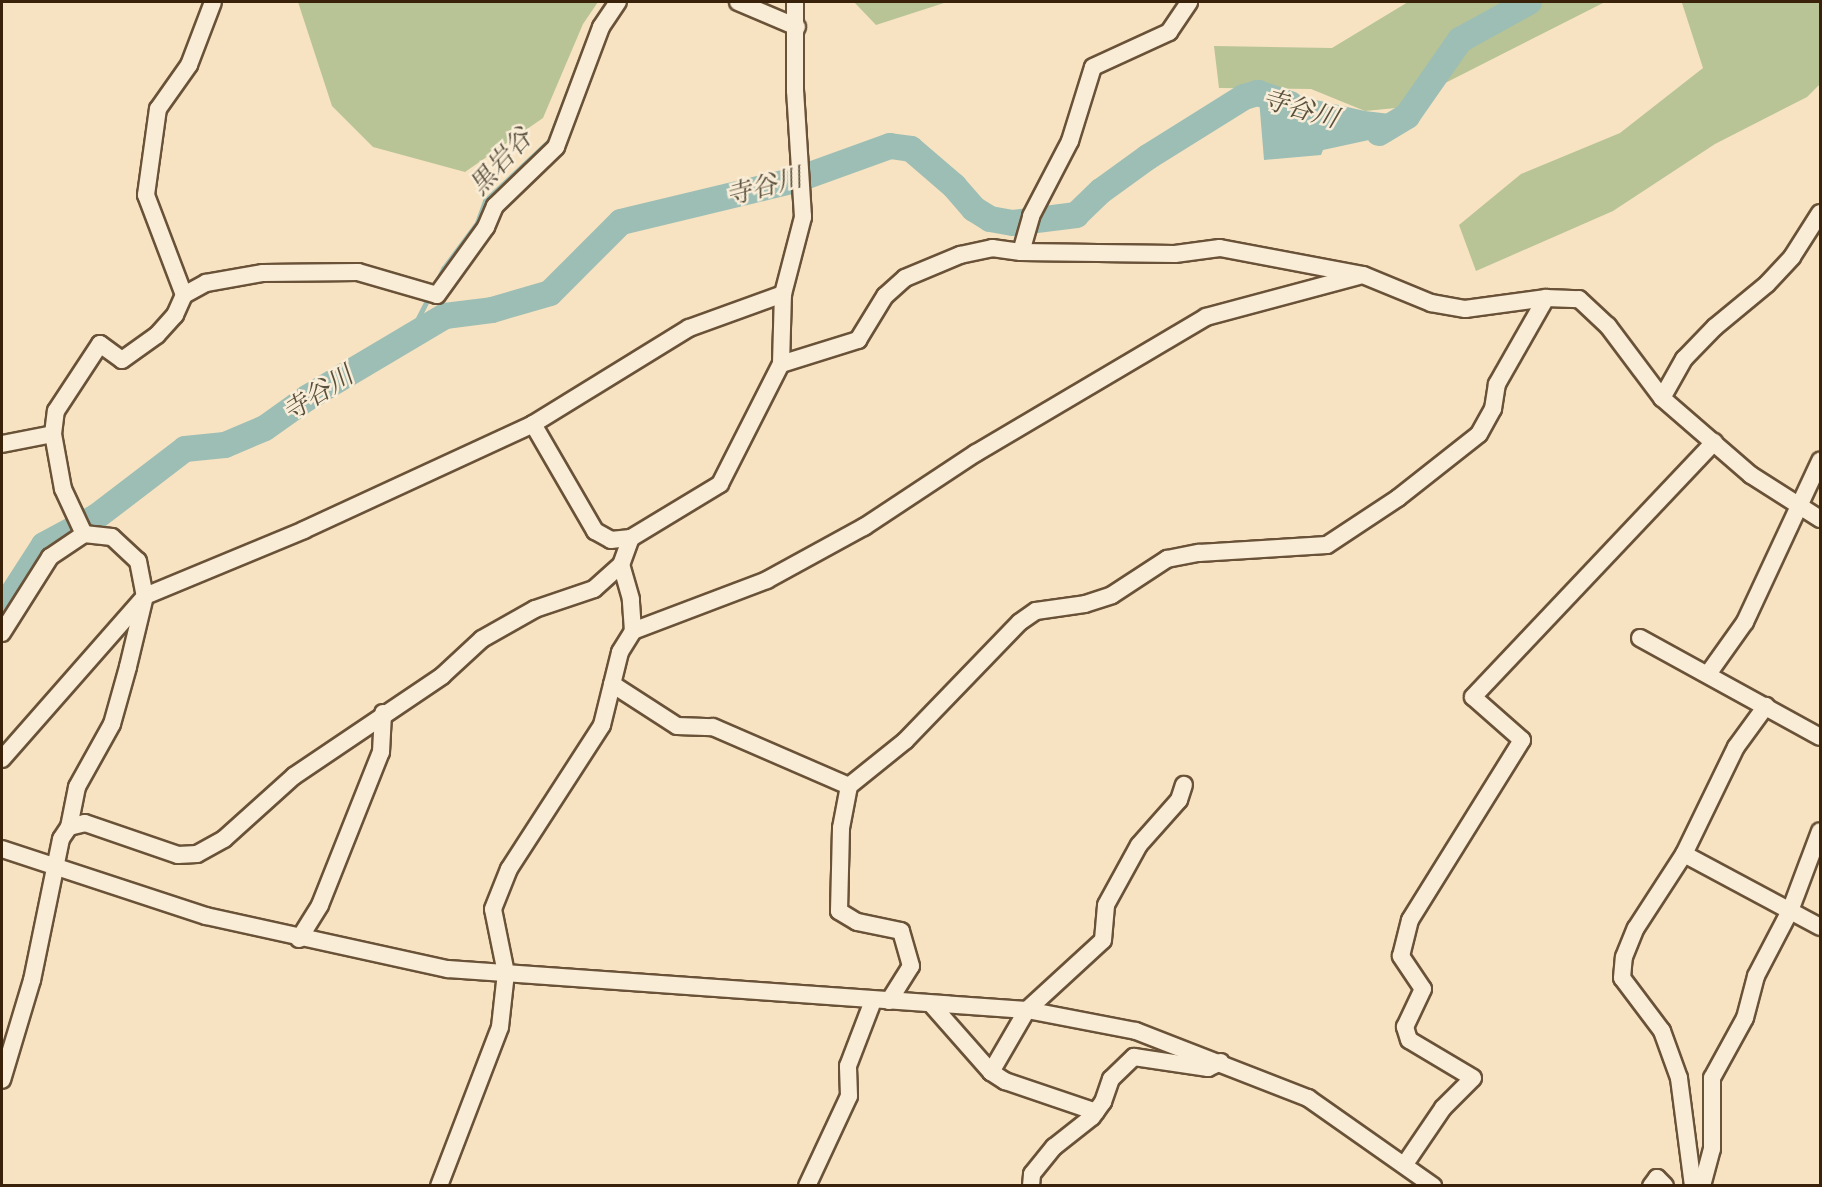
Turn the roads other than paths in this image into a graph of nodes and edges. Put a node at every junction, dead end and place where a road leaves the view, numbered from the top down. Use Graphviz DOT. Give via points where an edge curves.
graph roads {
  1 [pos="213,2"];
  2 [pos="618,2"];
  3 [pos="738,2"];
  4 [pos="795,2"];
  5 [pos="1189,2"];
  6 [pos="797,27"];
  7 [pos="1821,213"];
  8 [pos="1021,252"];
  9 [pos="1363,275"];
  10 [pos="783,294"];
  11 [pos="184,295"];
  12 [pos="1546,298"];
  13 [pos="781,364"];
  14 [pos="1662,398"];
  15 [pos="533,424"];
  16 [pos="53,434"];
  17 [pos="1714,442"];
  18 [pos="2,444"];
  19 [pos="1821,461"];
  20 [pos="1799,503"];
  21 [pos="1821,519"];
  22 [pos="84,534"];
  23 [pos="631,538"];
  24 [pos="621,565"];
  25 [pos="146,596"];
  26 [pos="633,631"];
  27 [pos="2,633"];
  28 [pos="1640,638"];
  29 [pos="1708,674"];
  30 [pos="612,684"];
  31 [pos="1766,706"];
  32 [pos="383,713"];
  33 [pos="1821,737"];
  34 [pos="2,759"];
  35 [pos="1184,785"];
  36 [pos="849,786"];
  37 [pos="69,827"];
  38 [pos="1821,831"];
  39 [pos="2,849"];
  40 [pos="1684,854"];
  41 [pos="56,869"];
  42 [pos="1790,911"];
  43 [pos="1821,927"];
  44 [pos="299,939"];
  45 [pos="506,974"];
  46 [pos="881,1001"];
  47 [pos="931,1004"];
  48 [pos="1027,1010"];
  49 [pos="1221,1062"];
  50 [pos="991,1072"];
  51 [pos="2,1074"];
  52 [pos="1096,1112"];
  53 [pos="1405,1164"];
  54 [pos="1428,1184"];
  55 [pos="439,1185"];
  56 [pos="807,1185"];
  57 [pos="1031,1185"];
  58 [pos="1651,1185"];
  59 [pos="1665,1185"];
  60 [pos="1694,1185"];
  61 [pos="1702,1185"];
  1 -- 11 [label="street" via="189,65 158,109 146,195"];
  2 -- 11 [label="street" via="601,27 556,147 495,206 486,227 428,293 358,272 274,273 206,283"];
  3 -- 6 [label="street"];
  4 -- 6 [label="street"];
  5 -- 8 [label="street" via="1169,32 1093,67 1070,141 1029,222"];
  6 -- 10 [label="street" via="795,91 803,217"];
  7 -- 14 [label="street" via="1792,257 1767,284 1714,327 1684,359"];
  8 -- 9 [label="street" via="1175,254 1220,248"];
  8 -- 13 [label="street" via="979,250 905,278 885,296 858,340"];
  9 -- 12 [label="street" via="1431,303 1465,309"];
  9 -- 26 [label="street" via="1206,317 976,453 864,527 767,580"];
  10 -- 13 [label="street"];
  10 -- 15 [label="street" via="689,328"];
  11 -- 16 [label="street" via="175,315 157,335 122,360 100,344 56,411"];
  12 -- 14 [label="street" via="1579,299 1608,326"];
  12 -- 36 [label="street" via="1497,384 1493,409 1479,434 1398,498 1327,545 1199,553 1167,559 1112,595 1085,604 1036,611 1020,622 905,741"];
  13 -- 23 [label="street" via="720,484"];
  14 -- 17 [label="street"];
  15 -- 23 [label="street" via="595,531 611,540"];
  15 -- 25 [label="street" via="304,530"];
  16 -- 18 [label="street"];
  16 -- 22 [label="street" via="63,489"];
  17 -- 20 [label="street" via="1751,475"];
  17 -- 53 [label="street" via="1473,697 1522,740 1410,920 1401,956 1424,988 1404,1027 1409,1040 1473,1078 1443,1108"];
  19 -- 20 [label="street"];
  20 -- 21 [label="street"];
  20 -- 29 [label="street" via="1745,622"];
  22 -- 25 [label="street" via="112,537 138,561"];
  22 -- 27 [label="street" via="50,557"];
  23 -- 24 [label="street"];
  24 -- 26 [label="street" via="631,599"];
  24 -- 32 [label="street" via="594,590 535,609 482,639 442,676"];
  25 -- 34 [label="street"];
  25 -- 37 [label="street" via="112,724 77,787"];
  26 -- 30 [label="street" via="620,652"];
  28 -- 29 [label="street"];
  29 -- 31 [label="street"];
  30 -- 36 [label="street" via="677,726 713,728"];
  30 -- 45 [label="street" via="602,725 509,869 493,909"];
  31 -- 33 [label="street"];
  31 -- 40 [label="street" via="1736,747"];
  32 -- 37 [label="street" via="294,776 224,839 197,854 178,855 85,823"];
  32 -- 44 [label="street" via="381,752 324,896"];
  35 -- 48 [label="street" via="1179,800 1138,845 1106,905 1102,940"];
  36 -- 46 [label="street" via="841,828 839,911 857,922 901,931 911,966"];
  37 -- 41 [label="street" via="61,839"];
  38 -- 42 [label="street"];
  39 -- 41 [label="street"];
  40 -- 42 [label="street"];
  40 -- 60 [label="street" via="1636,928 1624,957 1622,978 1662,1031 1679,1078"];
  41 -- 44 [label="street" via="206,916"];
  41 -- 51 [label="street" via="32,980"];
  42 -- 43 [label="street"];
  42 -- 61 [label="street" via="1756,976 1745,1018 1712,1078 1712,1149"];
  44 -- 45 [label="street" via="448,969"];
  45 -- 46 [label="street"];
  45 -- 55 [label="street" via="500,1027"];
  46 -- 47 [label="street"];
  46 -- 56 [label="street" via="848,1066 849,1096"];
  47 -- 48 [label="street"];
  47 -- 50 [label="street"];
  48 -- 49 [label="street" via="1136,1030"];
  48 -- 50 [label="street"];
  49 -- 52 [label="street" via="1208,1068 1134,1057 1111,1079"];
  49 -- 53 [label="street" via="1308,1098"];
  50 -- 52 [label="street" via="1005,1081"];
  52 -- 57 [label="street" via="1054,1147 1032,1174"];
  53 -- 54 [label="street"];
  58 -- 59 [label="street" via="1657,1178"];
}
